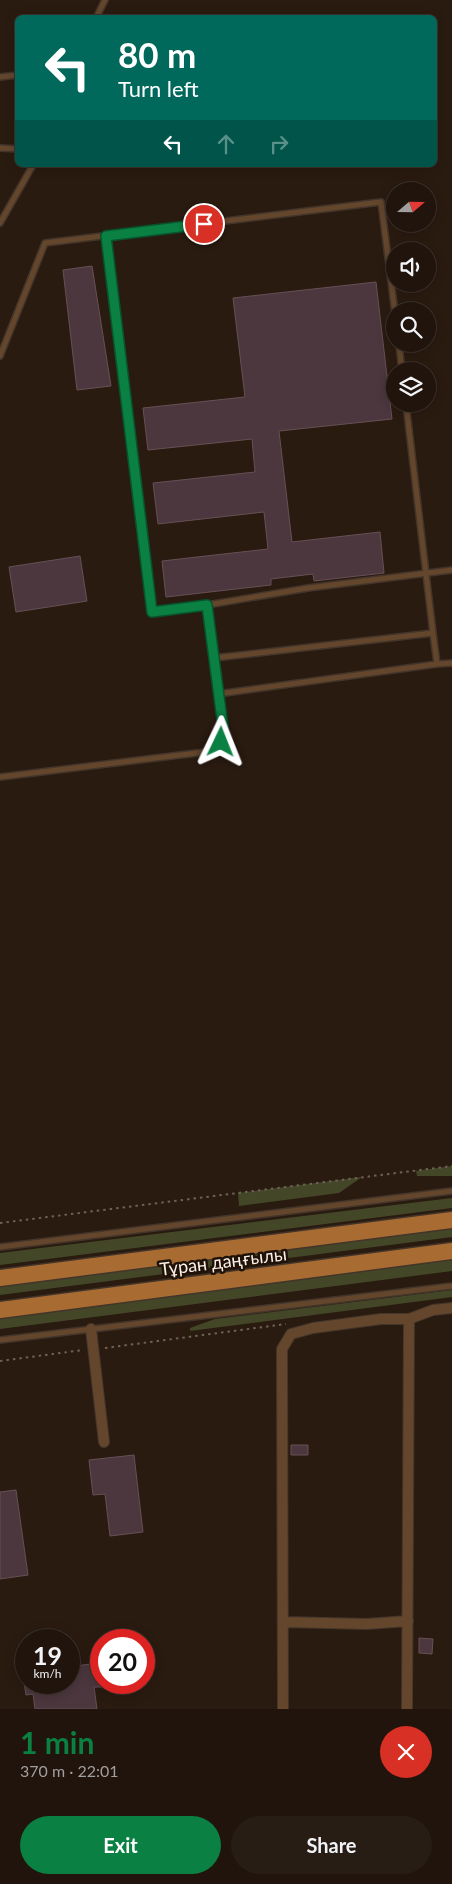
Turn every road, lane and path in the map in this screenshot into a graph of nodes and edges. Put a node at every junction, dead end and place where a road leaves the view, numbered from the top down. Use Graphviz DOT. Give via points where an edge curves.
graph roads {
  1 [pos="105,0"];
  2 [pos="98,15"];
  3 [pos="15,75"];
  4 [pos="0,77"];
  5 [pos="0,148"];
  6 [pos="15,148"];
  7 [pos="32,167"];
  8 [pos="0,223"];
  9 [pos="106,236"];
  10 [pos="394,302"];
  11 [pos="0,356"];
  12 [pos="407,412"];
  13 [pos="452,570"];
  14 [pos="427,574"];
  15 [pos="207,605"];
  16 [pos="433,633"];
  17 [pos="214,658"];
  18 [pos="452,662"];
  19 [pos="437,664"];
  20 [pos="218,694"];
  21 [pos="0,777"];
  22 [pos="452,1166"];
  23 [pos="452,1191"];
  24 [pos="452,1220"];
  25 [pos="0,1223"];
  26 [pos="0,1247"];
  27 [pos="452,1251"];
  28 [pos="0,1278"];
  29 [pos="452,1286"];
  30 [pos="452,1308"];
  31 [pos="0,1310"];
  32 [pos="409,1319"];
  33 [pos="287,1324"];
  34 [pos="91,1329"];
  35 [pos="0,1340"];
  36 [pos="93,1349"];
  37 [pos="0,1361"];
  38 [pos="104,1442"];
  39 [pos="408,1621"];
  40 [pos="284,1622"];
  41 [pos="283,1709"];
  42 [pos="407,1709"];
  1 -- 2 [label="lane"];
  3 -- 4 [label="lane"];
  5 -- 6 [label="lane"];
  7 -- 8 [label="lane"];
  9 -- 10 [label="lane" via="381,202"];
  9 -- 11 [label="lane" via="45,243"];
  9 -- 15 [label="lane" via="152,612"];
  12 -- 14 [label="lane"];
  13 -- 14 [label="lane"];
  14 -- 15 [label="lane" via="308,588"];
  14 -- 16 [label="lane"];
  15 -- 17 [label="lane"];
  16 -- 17 [label="lane"];
  16 -- 19 [label="lane"];
  17 -- 20 [label="lane"];
  18 -- 19 [label="lane"];
  19 -- 20 [label="lane"];
  20 -- 21 [label="lane" via="223,727 221,742 214,751"];
  22 -- 25 [label="path"];
  23 -- 26 [label="lane"];
  24 -- 28 [label="main road, Тұран даңғылы"];
  27 -- 31 [label="main road, Тұран даңғылы"];
  29 -- 34 [label="lane"];
  30 -- 32 [label="street" via="433,1310"];
  32 -- 39 [label="street"];
  32 -- 40 [label="street" via="381,1319 312,1328 291,1334 282,1349"];
  33 -- 36 [label="path"];
  34 -- 35 [label="lane"];
  34 -- 36 [label="street"];
  36 -- 37 [label="path"];
  36 -- 38 [label="street"];
  39 -- 40 [label="street" via="367,1624"];
  39 -- 42 [label="street"];
  40 -- 41 [label="street"];
}
